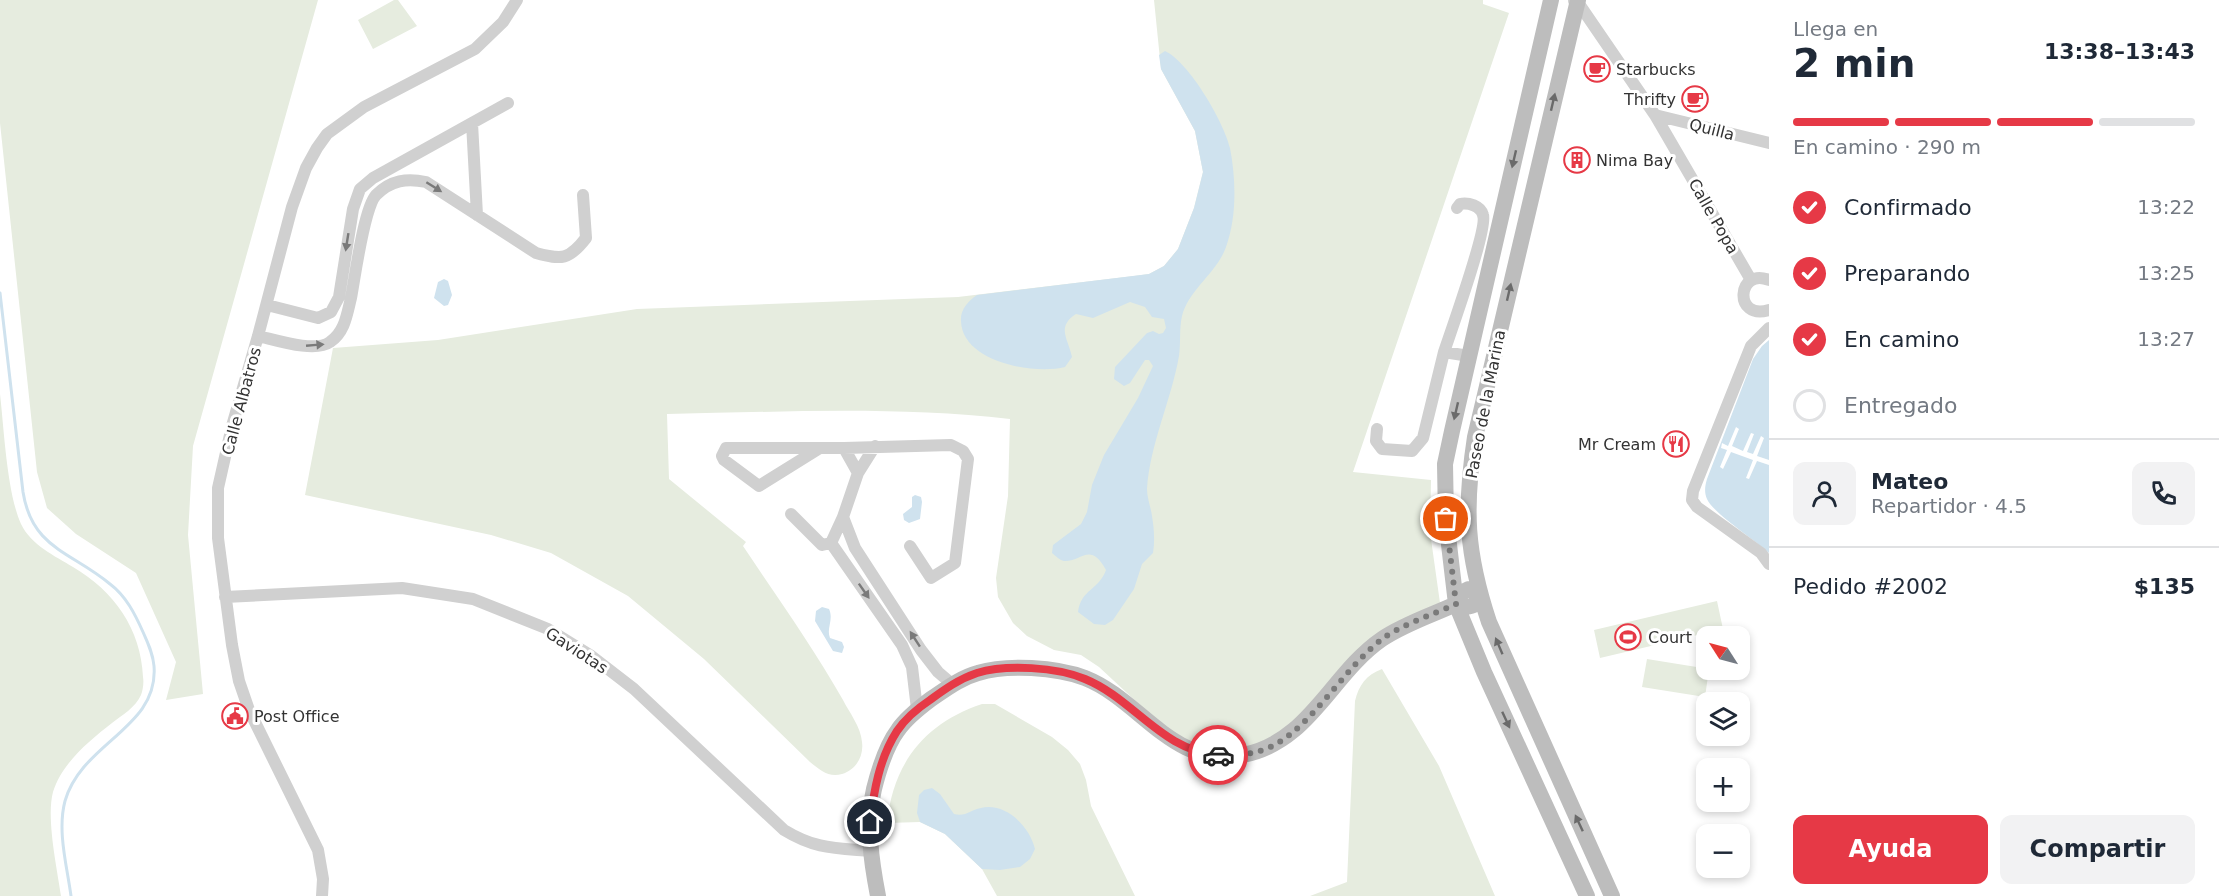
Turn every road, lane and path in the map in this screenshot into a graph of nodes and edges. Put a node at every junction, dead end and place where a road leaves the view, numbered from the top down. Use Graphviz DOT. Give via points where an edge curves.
graph roads {
  1 [pos="517,0"];
  2 [pos="1551,0"];
  3 [pos="1575,0"];
  4 [pos="508,103"];
  5 [pos="1655,115"];
  6 [pos="472,123"];
  7 [pos="1769,143"];
  8 [pos="390,168"];
  9 [pos="396,181"];
  10 [pos="583,195"];
  11 [pos="352,208"];
  12 [pos="1457,208"];
  13 [pos="368,215"];
  14 [pos="477,215"];
  15 [pos="1751,280"];
  16 [pos="1769,280"];
  17 [pos="267,305"];
  18 [pos="335,305"];
  19 [pos="1769,309"];
  20 [pos="348,312"];
  21 [pos="1769,328"];
  22 [pos="258,336"];
  23 [pos="1495,351"];
  24 [pos="1444,352"];
  25 [pos="1469,358"];
  26 [pos="1490,375"];
  27 [pos="1377,429"];
  28 [pos="875,446"];
  29 [pos="820,448"];
  30 [pos="844,448"];
  31 [pos="858,473"];
  32 [pos="791,514"];
  33 [pos="843,517"];
  34 [pos="831,543"];
  35 [pos="910,546"];
  36 [pos="855,548"];
  37 [pos="840,556"];
  38 [pos="1769,564"];
  39 [pos="1480,596"];
  40 [pos="225,597"];
  41 [pos="1456,604"];
  42 [pos="928,658"];
  43 [pos="912,667"];
  44 [pos="952,684"];
  45 [pos="917,709"];
  46 [pos="870,851"];
  47 [pos="1592,852"];
  48 [pos="1572,862"];
  49 [pos="322,896"];
  50 [pos="878,896"];
  51 [pos="1587,896"];
  52 [pos="1612,896"];
  1 -- 17 [label="street, Calle Albatros" via="503,22 475,49 364,107 327,134 306,168 295,197"];
  2 -- 25 [label="street, Paseo de la Marina, one-way"];
  3 -- 5 [label="street, Calle Popa"];
  23 -- 3 [label="street, Paseo de la Marina, one-way"];
  4 -- 6 [label="street"];
  5 -- 7 [label="street, Quilla"];
  5 -- 15 [label="street, Calle Popa"];
  6 -- 8 [label="street"];
  6 -- 14 [label="street"];
  8 -- 9 [label="street"];
  8 -- 11 [label="street" via="360,189"];
  9 -- 13 [label="street" via="375,196"];
  9 -- 14 [label="street, one-way" via="410,178 426,182"];
  10 -- 14 [label="street" via="586,238 574,253 556,258 536,253"];
  11 -- 13 [label="street"];
  11 -- 18 [label="street, one-way"];
  12 -- 24 [label="street" via="1460,204 1472,205 1481,209 1484,217"];
  13 -- 20 [label="street"];
  15 -- 16 [label="street"];
  15 -- 19 [label="street" via="1744,289 1746,304 1755,311"];
  17 -- 18 [label="street" via="318,318 331,312"];
  17 -- 22 [label="street, Calle Albatros"];
  18 -- 20 [label="street"];
  22 -- 20 [label="street, one-way" via="315,347 330,342 345,324"];
  21 -- 38 [label="street" via="1751,346 1692,501 1761,553"];
  22 -- 40 [label="street, Calle Albatros" via="218,488"];
  23 -- 25 [label="street"];
  23 -- 26 [label="street, Paseo de la Marina"];
  24 -- 25 [label="street"];
  24 -- 27 [label="street" via="1423,438 1412,451 1382,449 1376,441"];
  25 -- 26 [label="street"];
  25 -- 41 [label="street, Paseo de la Marina, one-way" via="1445,464 1446,519"];
  26 -- 39 [label="street, Paseo de la Marina" via="1472,459 1467,512"];
  28 -- 30 [label="street"];
  28 -- 31 [label="street"];
  28 -- 35 [label="street" via="951,445 968,459 955,563 931,578"];
  29 -- 29 [label="street" via="759,486 722,456 726,448"];
  29 -- 30 [label="street"];
  30 -- 31 [label="street"];
  31 -- 33 [label="street"];
  32 -- 34 [label="street" via="822,545"];
  33 -- 34 [label="street"];
  33 -- 36 [label="street"];
  34 -- 37 [label="street"];
  36 -- 37 [label="street"];
  42 -- 36 [label="street, one-way"];
  37 -- 43 [label="street, one-way" via="902,645"];
  39 -- 41 [label="street" via="1469,588 1461,593"];
  47 -- 39 [label="street, Paseo de la Marina, one-way" via="1510,673"];
  40 -- 46 [label="street, Gaviotas" via="402,588 473,599 548,629 590,655 634,689 784,830 803,842 819,846"];
  40 -- 49 [label="street, Calle Albatros" via="239,681 249,710 318,850"];
  41 -- 44 [label="street" via="1383,638 1290,735 1265,750 1240,756 1191,750 1172,741 1105,690 1069,674 1033,668 997,669"];
  41 -- 48 [label="street, Paseo de la Marina, one-way"];
  42 -- 43 [label="street"];
  42 -- 44 [label="street"];
  43 -- 45 [label="street"];
  44 -- 45 [label="street"];
  45 -- 46 [label="street" via="898,730 874,788"];
  46 -- 50 [label="street"];
  47 -- 48 [label="street"];
  47 -- 52 [label="street, Paseo de la Marina"];
  48 -- 51 [label="street, Paseo de la Marina"];
}
